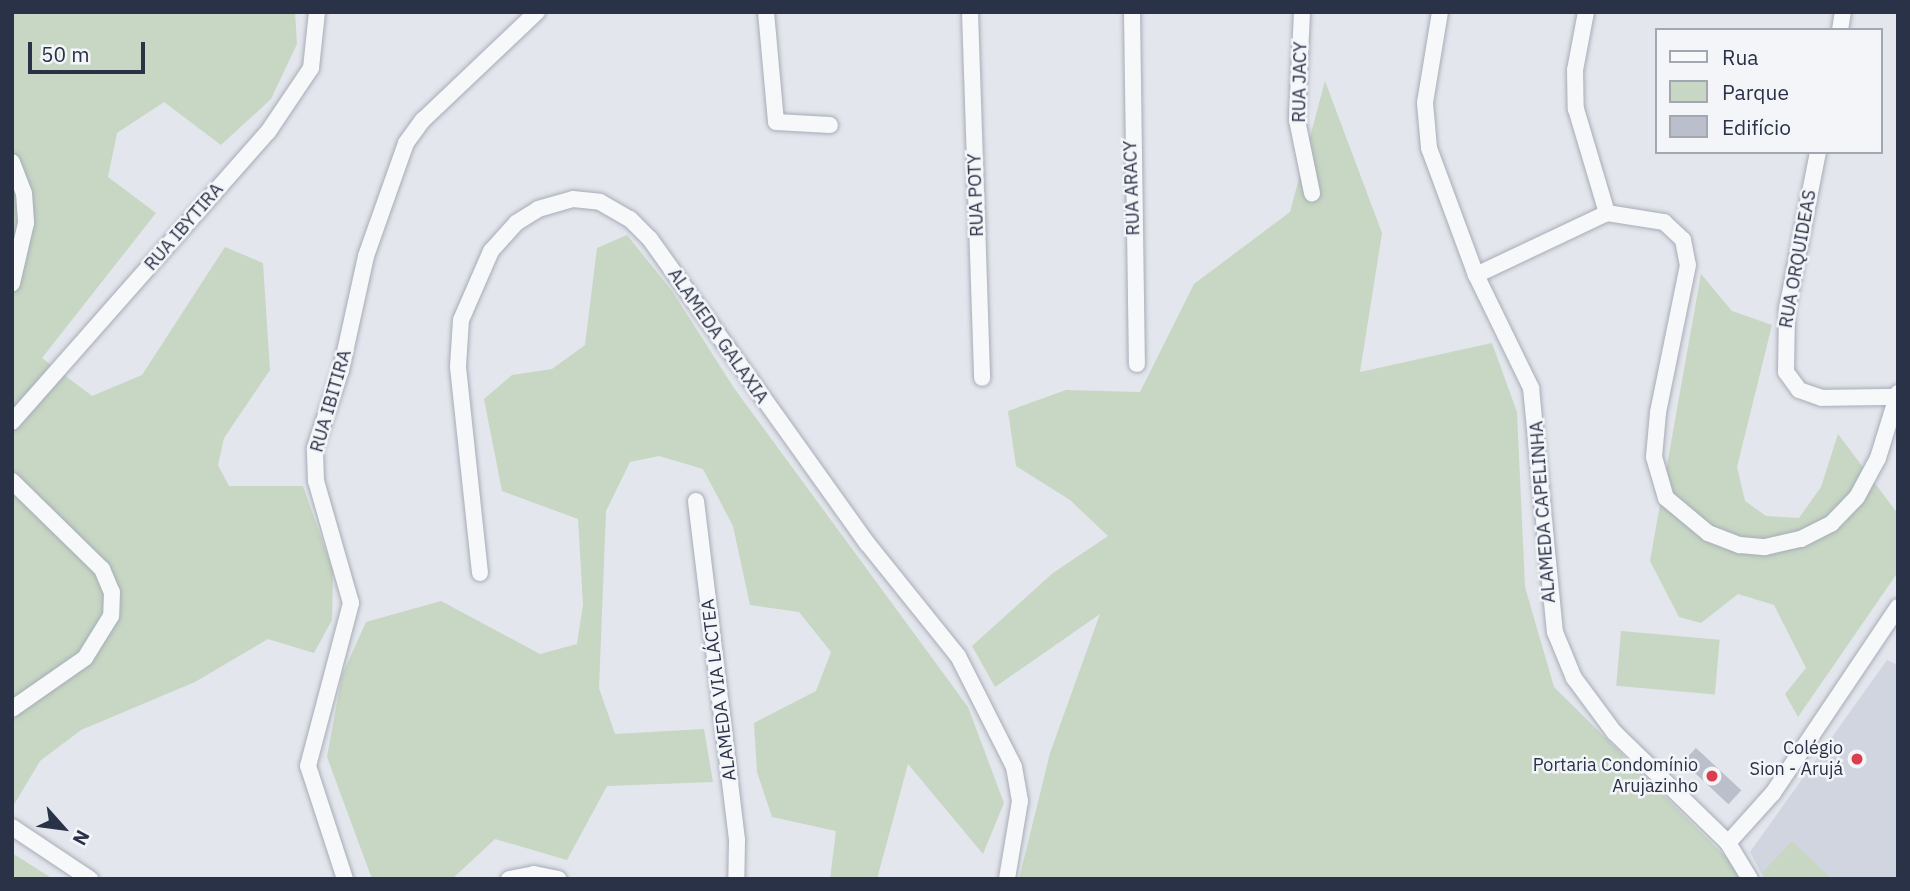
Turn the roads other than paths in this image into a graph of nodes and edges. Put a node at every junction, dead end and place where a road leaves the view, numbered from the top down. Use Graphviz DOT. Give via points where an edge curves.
graph roads {
  1 [pos="317,12"];
  2 [pos="537,12"];
  3 [pos="766,12"];
  4 [pos="971,12"];
  5 [pos="1132,12"];
  6 [pos="1302,12"];
  7 [pos="1440,12"];
  8 [pos="1586,12"];
  9 [pos="830,125"];
  10 [pos="1818,154"];
  11 [pos="12,162"];
  12 [pos="1312,193"];
  13 [pos="1606,212"];
  14 [pos="1476,275"];
  15 [pos="12,283"];
  16 [pos="1137,364"];
  17 [pos="982,378"];
  18 [pos="1896,395"];
  19 [pos="12,422"];
  20 [pos="12,481"];
  21 [pos="696,500"];
  22 [pos="480,573"];
  23 [pos="1898,607"];
  24 [pos="12,709"];
  25 [pos="12,827"];
  26 [pos="1728,843"];
  27 [pos="90,879"];
  28 [pos="345,879"];
  29 [pos="509,879"];
  30 [pos="558,879"];
  31 [pos="736,879"];
  32 [pos="1007,879"];
  33 [pos="1751,879"];
  1 -- 19 [label="street, RUA IBYTIRA" via="311,68 268,132"];
  2 -- 28 [label="street, RUA IBITIRA" via="423,120 406,144 366,256 341,370 315,448 316,481 351,603 308,766"];
  3 -- 9 [label="street" via="776,122"];
  4 -- 17 [label="street, RUA POTY"];
  5 -- 16 [label="street, RUA ARACY"];
  6 -- 12 [label="street, RUA JACY" via="1297,120"];
  7 -- 14 [label="street, ALAMEDA CAPELINHA" via="1425,125"];
  8 -- 13 [label="street" via="1575,70 1576,109"];
  10 -- 18 [label="street, RUA ORQUIDEAS" via="1787,309 1786,372 1798,390 1822,398"];
  11 -- 15 [label="street" via="24,193 26,223"];
  13 -- 14 [label="street"];
  13 -- 18 [label="street" via="1664,222 1683,240 1688,265 1685,299 1658,413 1654,457 1666,498 1708,533 1765,547 1830,524 1857,497 1878,458"];
  14 -- 26 [label="street, ALAMEDA CAPELINHA" via="1531,388 1541,446 1548,601 1563,654 1574,678 1614,732"];
  20 -- 24 [label="street" via="102,569 112,592 111,616 85,658"];
  21 -- 31 [label="street, ALAMEDA VIA LÁCTEA" via="737,840"];
  22 -- 32 [label="street, ALAMEDA GALAXIA" via="458,366 461,320 491,251 516,223 538,209 573,199 600,202 630,219 650,239 867,543 958,656 1014,767 1020,801"];
  23 -- 26 [label="street" via="1773,793"];
  25 -- 27 [label="street"];
  26 -- 33 [label="street, ALAMEDA CAPELINHA"];
  29 -- 30 [label="street" via="534,873"];
}
